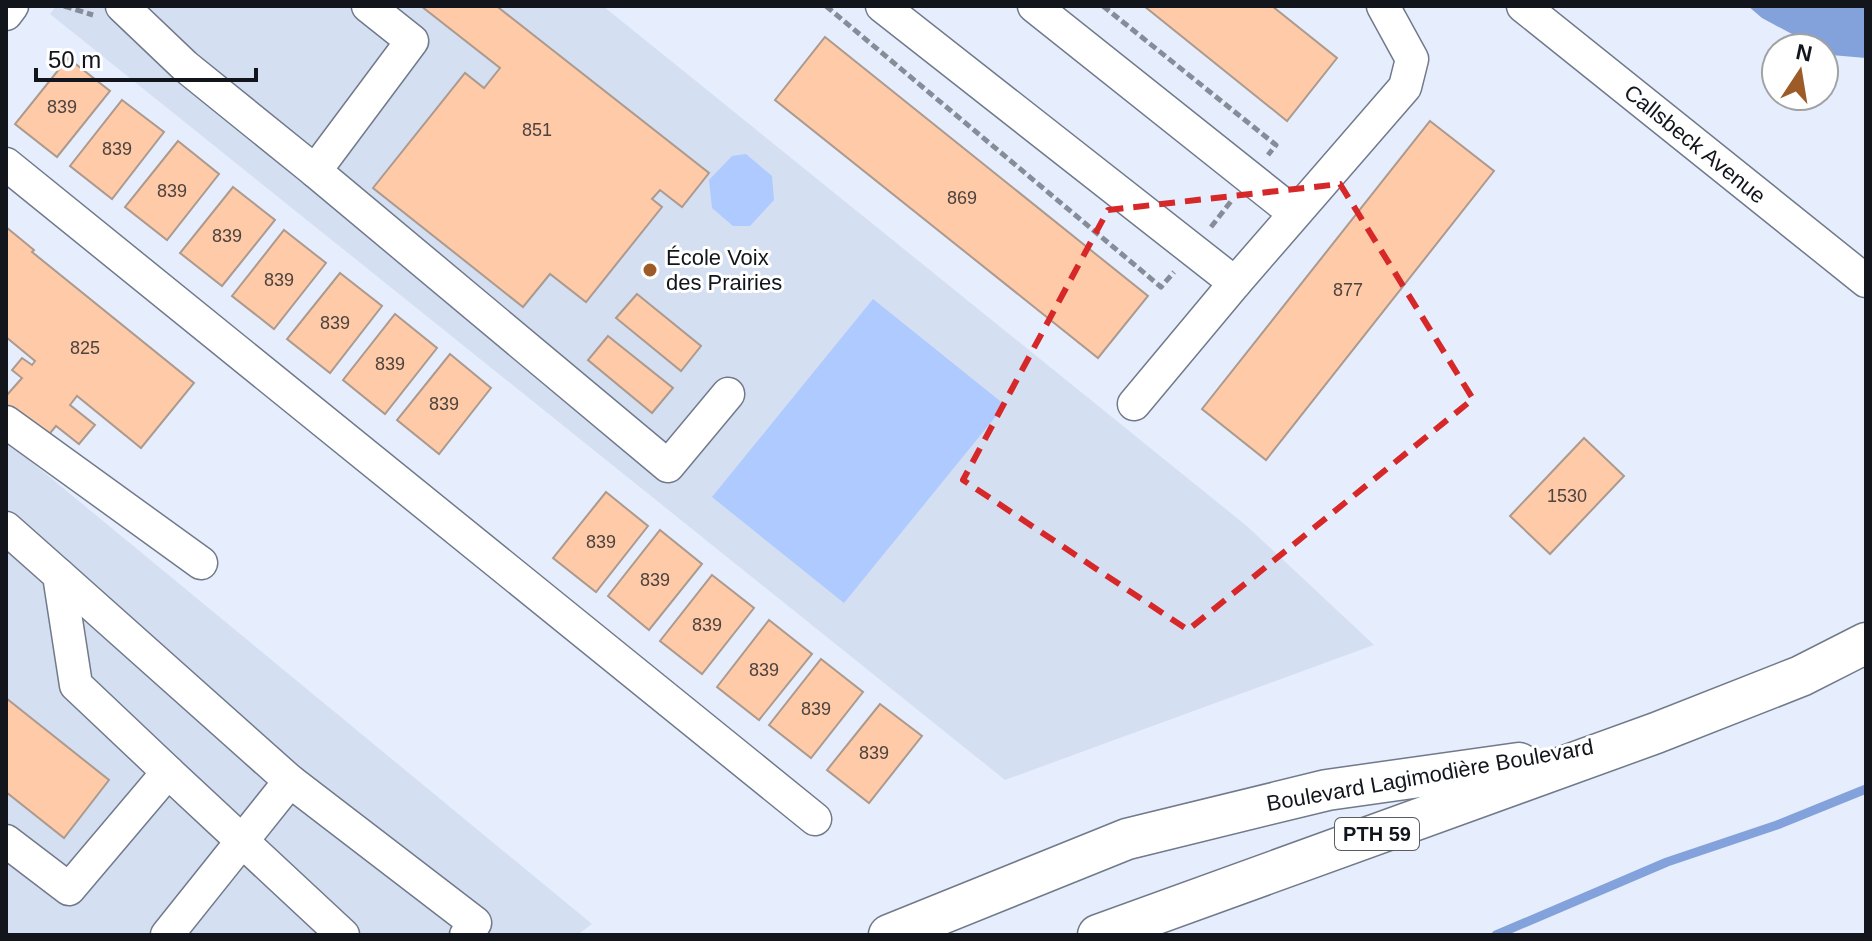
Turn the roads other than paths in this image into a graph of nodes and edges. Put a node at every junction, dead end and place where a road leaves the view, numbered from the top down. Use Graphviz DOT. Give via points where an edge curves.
graph roads {
  1 [pos="12,6"];
  2 [pos="368,6"];
  3 [pos="882,6"];
  4 [pos="1034,6"];
  5 [pos="1383,6"];
  6 [pos="1523,6"];
  7 [pos="129,8"];
  8 [pos="6,14"];
  9 [pos="6,164"];
  10 [pos="315,171"];
  11 [pos="1294,213"];
  12 [pos="1866,281"];
  13 [pos="1235,283"];
  14 [pos="728,394"];
  15 [pos="1134,404"];
  16 [pos="6,422"];
  17 [pos="6,528"];
  18 [pos="201,563"];
  19 [pos="59,575"];
  20 [pos="1866,643"];
  21 [pos="1656,733"];
  22 [pos="168,772"];
  23 [pos="290,781"];
  24 [pos="815,819"];
  25 [pos="6,841"];
  26 [pos="242,842"];
  27 [pos="167,935"];
  28 [pos="343,935"];
  29 [pos="466,935"];
  30 [pos="889,935"];
  31 [pos="1098,935"];
  1 -- 8 [label="street"];
  2 -- 10 [label="street" via="412,41"];
  3 -- 13 [label="street"];
  4 -- 11 [label="street"];
  5 -- 11 [label="street" via="1412,59 1405,87"];
  6 -- 12 [label="street, Callsbeck Avenue"];
  7 -- 10 [label="street" via="185,66"];
  9 -- 24 [label="street"];
  10 -- 14 [label="street" via="668,466"];
  11 -- 13 [label="street"];
  13 -- 15 [label="street"];
  16 -- 18 [label="street"];
  17 -- 19 [label="street"];
  19 -- 22 [label="street" via="76,685"];
  19 -- 23 [label="street"];
  20 -- 21 [label="main road, Boulevard Lagimodière Boulevard / PTH 59" via="1801,676"];
  21 -- 30 [label="main road, Boulevard Lagimodière Boulevard / PTH 59" via="1495,768 1327,790 1127,839"];
  21 -- 31 [label="main road, Boulevard Lagimodière Boulevard / PTH 59"];
  22 -- 25 [label="street" via="69,889"];
  22 -- 26 [label="street"];
  23 -- 26 [label="street"];
  23 -- 29 [label="street" via="475,923"];
  26 -- 27 [label="street"];
  26 -- 28 [label="street"];
}
